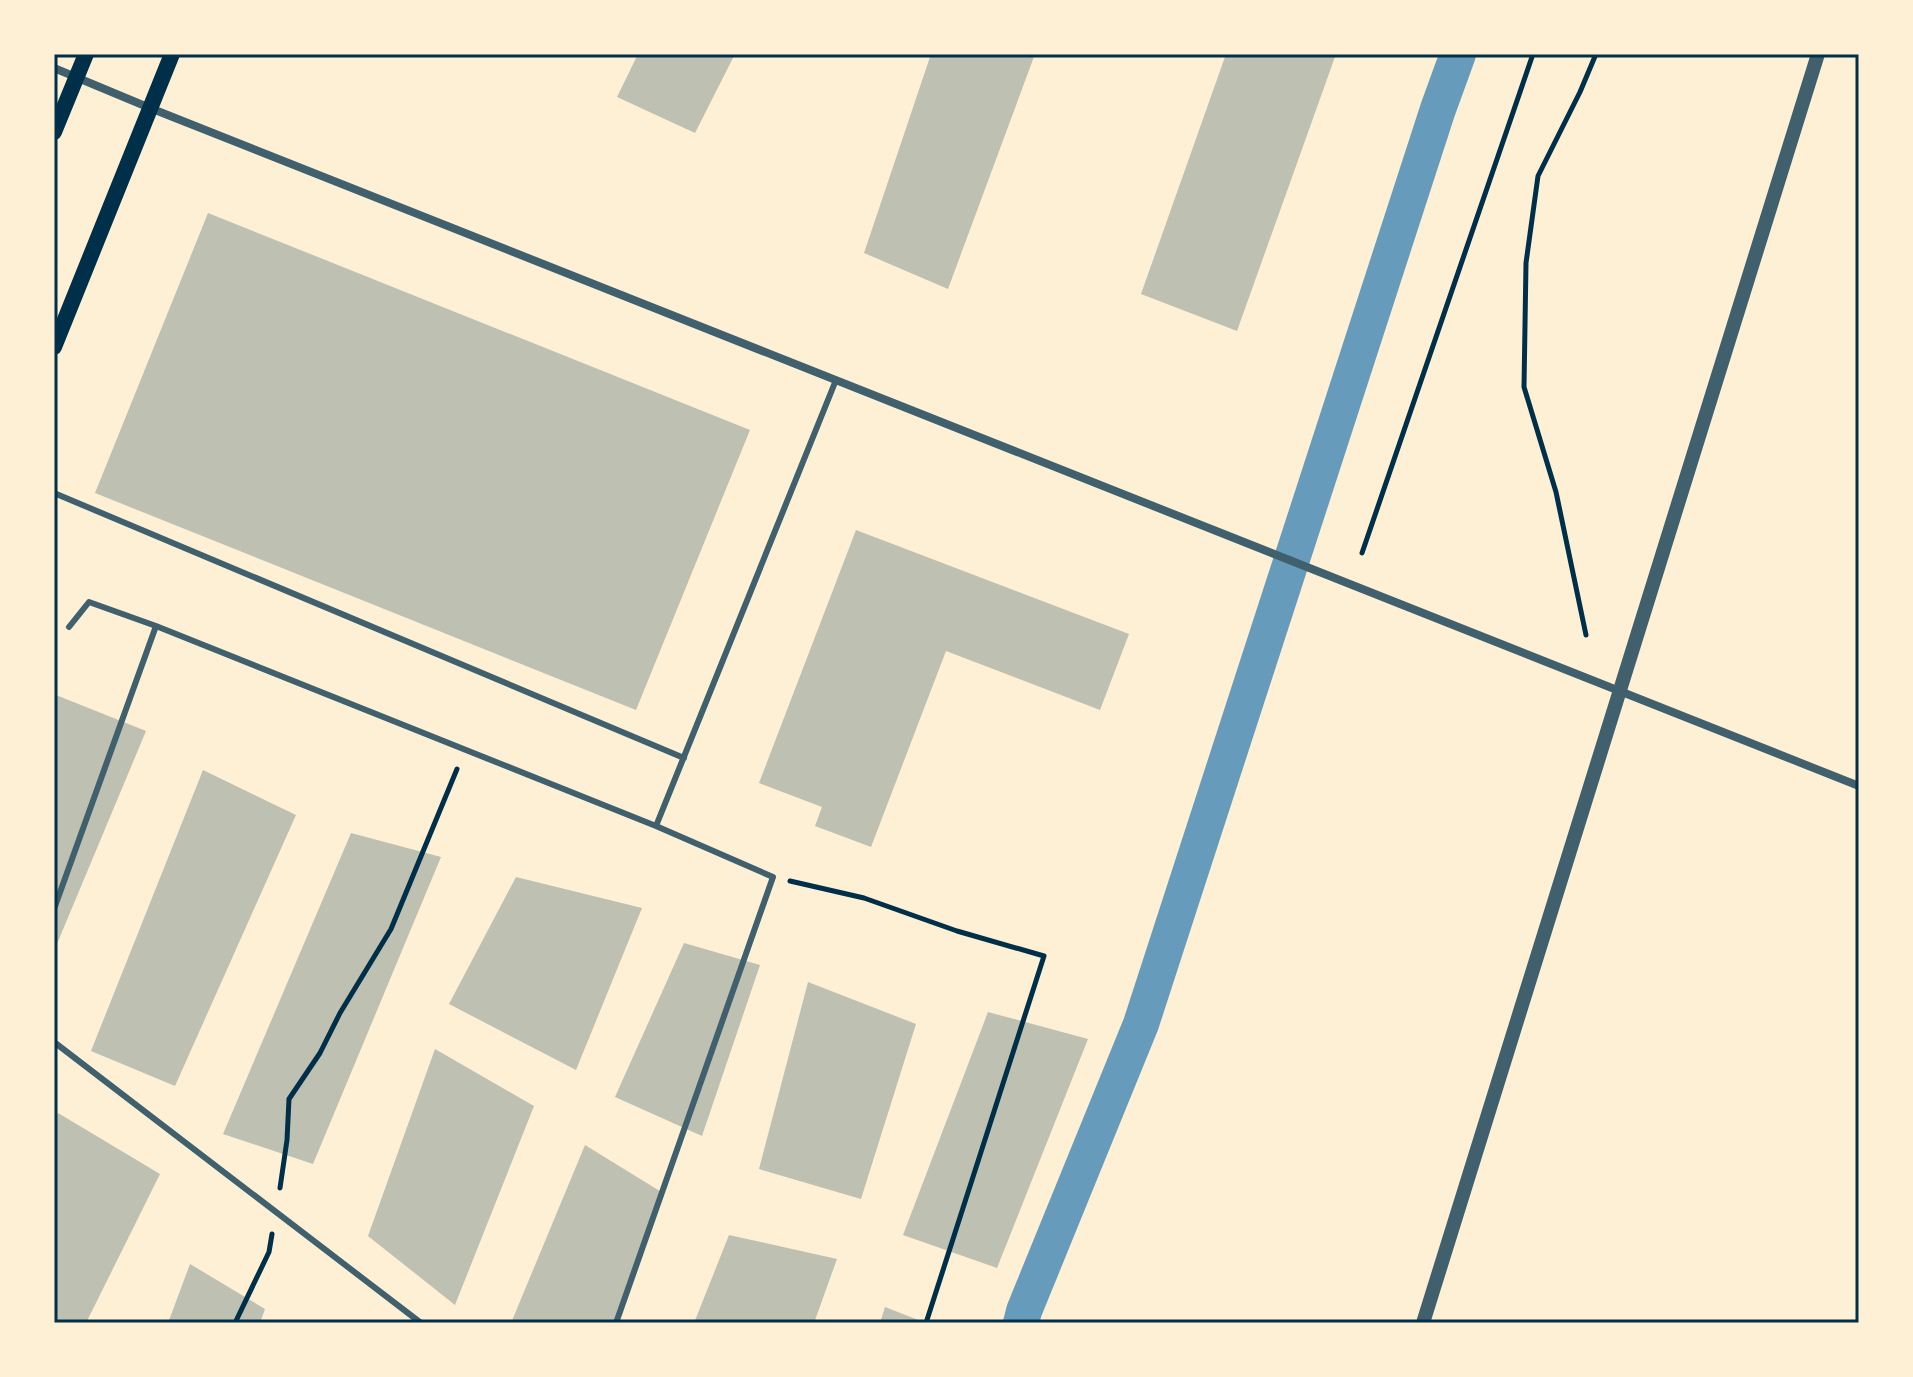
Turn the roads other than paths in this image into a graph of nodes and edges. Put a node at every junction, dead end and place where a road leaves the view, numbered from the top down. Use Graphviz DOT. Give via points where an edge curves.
graph roads {
  1 [pos="86,54"];
  2 [pos="172,54"];
  3 [pos="1818,54"];
  4 [pos="54,68"];
  5 [pos="76,78"];
  6 [pos="150,108"];
  7 [pos="54,132"];
  8 [pos="54,347"];
  9 [pos="836,380"];
  10 [pos="54,493"];
  11 [pos="156,626"];
  12 [pos="69,627"];
  13 [pos="1620,691"];
  14 [pos="684,758"];
  15 [pos="1859,786"];
  16 [pos="656,826"];
  17 [pos="54,909"];
  18 [pos="54,1042"];
  19 [pos="421,1323"];
  20 [pos="616,1323"];
  21 [pos="1423,1323"];
  1 -- 5 [label="main road"];
  2 -- 6 [label="main road"];
  3 -- 13 [label="street"];
  4 -- 5 [label="street"];
  5 -- 6 [label="street"];
  5 -- 7 [label="main road"];
  6 -- 8 [label="main road"];
  6 -- 9 [label="street"];
  9 -- 13 [label="street"];
  9 -- 14 [label="lane"];
  10 -- 14 [label="lane"];
  11 -- 12 [label="lane" via="89,602"];
  11 -- 16 [label="lane"];
  11 -- 17 [label="lane"];
  13 -- 15 [label="street"];
  13 -- 21 [label="street"];
  14 -- 16 [label="lane"];
  16 -- 20 [label="lane" via="773,877"];
  18 -- 19 [label="lane"];
}
